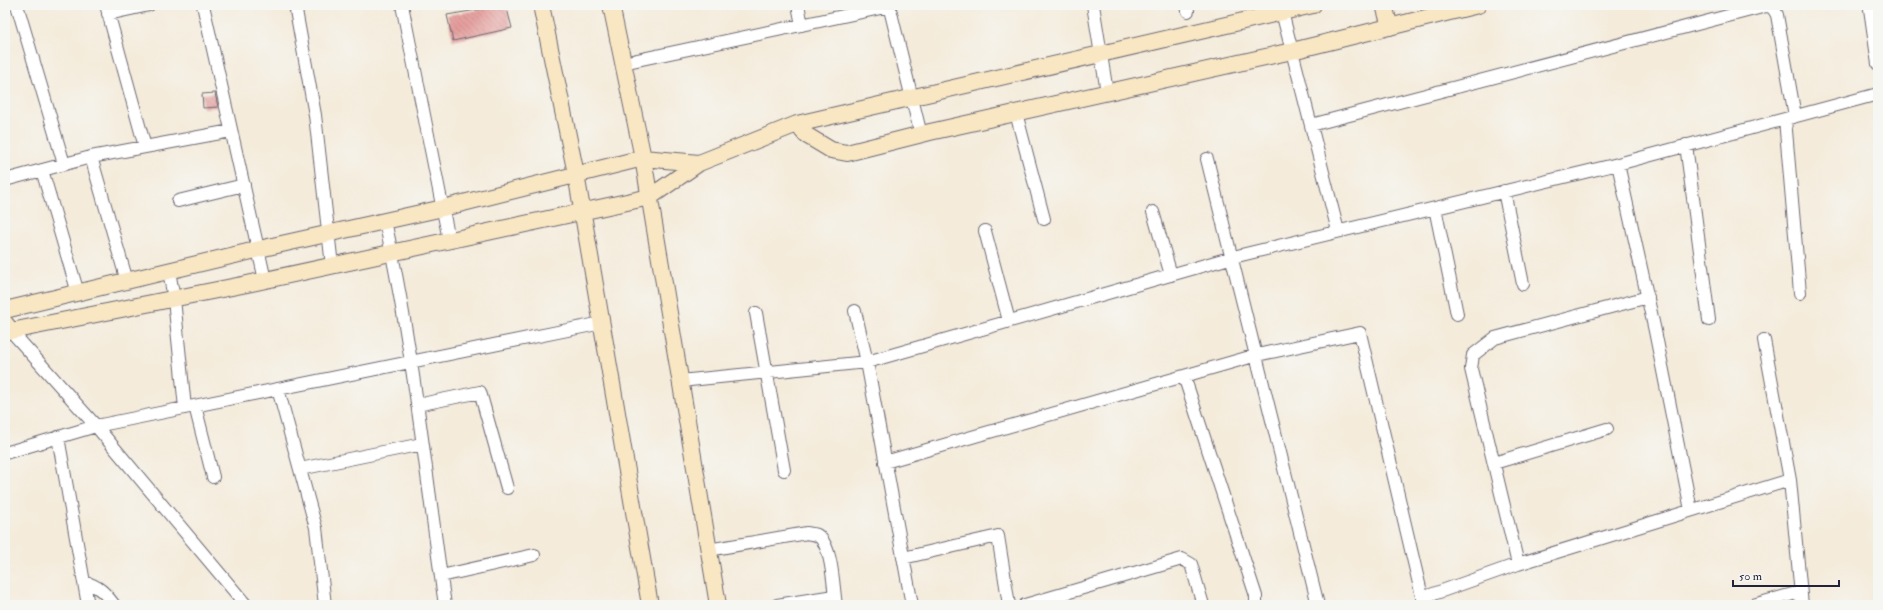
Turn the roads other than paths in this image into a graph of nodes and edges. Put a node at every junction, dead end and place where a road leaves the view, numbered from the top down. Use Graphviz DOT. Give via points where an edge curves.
graph roads {
  1 [pos="17,5"];
  2 [pos="148,5"];
  3 [pos="203,5"];
  4 [pos="296,5"];
  5 [pos="402,5"];
  6 [pos="541,5"];
  7 [pos="611,5"];
  8 [pos="798,5"];
  9 [pos="1094,5"];
  10 [pos="1313,5"];
  11 [pos="1384,5"];
  12 [pos="1478,5"];
  13 [pos="889,6"];
  14 [pos="1870,8"];
  15 [pos="107,10"];
  16 [pos="1282,12"];
  17 [pos="802,25"];
  18 [pos="1390,26"];
  19 [pos="1292,50"];
  20 [pos="1101,54"];
  21 [pos="623,63"];
  22 [pos="1878,64"];
  23 [pos="1107,92"];
  24 [pos="1878,94"];
  25 [pos="911,97"];
  26 [pos="1016,113"];
  27 [pos="1790,118"];
  28 [pos="797,124"];
  29 [pos="1311,125"];
  30 [pos="231,131"];
  31 [pos="921,135"];
  32 [pos="1686,145"];
  33 [pos="145,147"];
  34 [pos="91,157"];
  35 [pos="643,158"];
  36 [pos="1207,159"];
  37 [pos="699,163"];
  38 [pos="64,164"];
  39 [pos="1618,164"];
  40 [pos="42,170"];
  41 [pos="576,174"];
  42 [pos="5,180"];
  43 [pos="244,185"];
  44 [pos="1504,191"];
  45 [pos="650,197"];
  46 [pos="178,200"];
  47 [pos="443,208"];
  48 [pos="1435,208"];
  49 [pos="582,212"];
  50 [pos="1153,212"];
  51 [pos="1044,219"];
  52 [pos="385,221"];
  53 [pos="985,231"];
  54 [pos="1338,231"];
  55 [pos="328,234"];
  56 [pos="449,240"];
  57 [pos="258,249"];
  58 [pos="392,253"];
  59 [pos="1232,257"];
  60 [pos="332,266"];
  61 [pos="169,271"];
  62 [pos="1171,275"];
  63 [pos="265,280"];
  64 [pos="127,281"];
  65 [pos="1523,284"];
  66 [pos="78,293"];
  67 [pos="1800,293"];
  68 [pos="1648,297"];
  69 [pos="174,299"];
  70 [pos="5,310"];
  71 [pos="855,311"];
  72 [pos="756,313"];
  73 [pos="1457,314"];
  74 [pos="1708,320"];
  75 [pos="1009,321"];
  76 [pos="602,323"];
  77 [pos="7,329"];
  78 [pos="1764,340"];
  79 [pos="1257,355"];
  80 [pos="410,362"];
  81 [pos="867,362"];
  82 [pos="767,372"];
  83 [pos="1184,376"];
  84 [pos="680,381"];
  85 [pos="278,389"];
  86 [pos="417,405"];
  87 [pos="190,407"];
  88 [pos="96,426"];
  89 [pos="1607,429"];
  90 [pos="58,437"];
  91 [pos="422,444"];
  92 [pos="5,453"];
  93 [pos="885,462"];
  94 [pos="1494,463"];
  95 [pos="300,470"];
  96 [pos="784,470"];
  97 [pos="213,477"];
  98 [pos="1790,480"];
  99 [pos="507,488"];
  100 [pos="1691,510"];
  101 [pos="708,550"];
  102 [pos="534,555"];
  103 [pos="903,558"];
  104 [pos="1518,564"];
  105 [pos="441,576"];
  106 [pos="84,582"];
  107 [pos="1800,592"];
  108 [pos="835,600"];
  109 [pos="1423,601"];
  110 [pos="88,605"];
  111 [pos="114,605"];
  112 [pos="246,605"];
  113 [pos="325,605"];
  114 [pos="445,605"];
  115 [pos="650,605"];
  116 [pos="718,605"];
  117 [pos="783,605"];
  118 [pos="912,605"];
  119 [pos="1008,605"];
  120 [pos="1025,605"];
  121 [pos="1203,605"];
  122 [pos="1256,605"];
  123 [pos="1318,605"];
  124 [pos="1753,605"];
  125 [pos="1802,605"];
  1 -- 38 [label="street"];
  2 -- 15 [label="street"];
  3 -- 30 [label="street"];
  4 -- 55 [label="street" via="316,122"];
  5 -- 47 [label="street"];
  6 -- 41 [label="street"];
  7 -- 21 [label="street"];
  8 -- 17 [label="street"];
  9 -- 20 [label="street"];
  10 -- 16 [label="street"];
  11 -- 18 [label="street"];
  12 -- 18 [label="street"];
  13 -- 17 [label="street"];
  13 -- 25 [label="street"];
  14 -- 22 [label="street"];
  15 -- 33 [label="street"];
  16 -- 19 [label="street"];
  16 -- 20 [label="street"];
  17 -- 21 [label="street"];
  18 -- 19 [label="street"];
  19 -- 23 [label="street"];
  19 -- 29 [label="street"];
  20 -- 23 [label="street"];
  20 -- 25 [label="street"];
  21 -- 35 [label="street"];
  23 -- 26 [label="street"];
  24 -- 27 [label="street"];
  25 -- 28 [label="street"];
  25 -- 31 [label="street"];
  26 -- 31 [label="street"];
  26 -- 51 [label="street"];
  27 -- 29 [label="street" via="1777,14 1770,6 1766,6"];
  27 -- 32 [label="street"];
  27 -- 67 [label="street"];
  28 -- 31 [label="street" via="806,135 831,150 847,153"];
  28 -- 37 [label="street"];
  29 -- 54 [label="street"];
  30 -- 33 [label="street"];
  30 -- 43 [label="street"];
  32 -- 39 [label="street"];
  32 -- 74 [label="street"];
  33 -- 34 [label="street"];
  34 -- 38 [label="street"];
  34 -- 64 [label="street"];
  35 -- 37 [label="street"];
  35 -- 41 [label="street"];
  35 -- 45 [label="street"];
  36 -- 59 [label="street"];
  37 -- 45 [label="street"];
  38 -- 40 [label="street"];
  39 -- 44 [label="street"];
  39 -- 68 [label="street"];
  40 -- 42 [label="street"];
  40 -- 66 [label="street"];
  41 -- 47 [label="street"];
  41 -- 49 [label="street"];
  43 -- 46 [label="street"];
  43 -- 57 [label="street"];
  44 -- 48 [label="street"];
  44 -- 65 [label="street"];
  45 -- 49 [label="street"];
  45 -- 84 [label="street"];
  47 -- 52 [label="street"];
  47 -- 56 [label="street"];
  48 -- 54 [label="street"];
  48 -- 73 [label="street"];
  49 -- 56 [label="street"];
  49 -- 76 [label="street"];
  50 -- 62 [label="street"];
  52 -- 55 [label="street"];
  52 -- 58 [label="street"];
  53 -- 75 [label="street"];
  54 -- 59 [label="street"];
  55 -- 57 [label="street"];
  55 -- 60 [label="street"];
  56 -- 58 [label="street"];
  57 -- 61 [label="street"];
  57 -- 63 [label="street"];
  58 -- 60 [label="street"];
  58 -- 80 [label="street"];
  59 -- 62 [label="street"];
  59 -- 79 [label="street"];
  60 -- 63 [label="street"];
  61 -- 64 [label="street"];
  61 -- 69 [label="street"];
  62 -- 75 [label="street"];
  63 -- 69 [label="street"];
  64 -- 66 [label="street"];
  66 -- 70 [label="street"];
  68 -- 94 [label="street" via="1495,338 1473,355 1471,369"];
  68 -- 100 [label="street"];
  69 -- 77 [label="street"];
  69 -- 87 [label="street"];
  71 -- 81 [label="street"];
  72 -- 82 [label="street"];
  75 -- 81 [label="street"];
  76 -- 80 [label="street"];
  76 -- 115 [label="street"];
  77 -- 88 [label="street"];
  78 -- 98 [label="street"];
  79 -- 83 [label="street"];
  79 -- 109 [label="street" via="1360,332"];
  79 -- 123 [label="street"];
  80 -- 85 [label="street"];
  80 -- 86 [label="street"];
  81 -- 82 [label="street"];
  81 -- 93 [label="street"];
  82 -- 84 [label="street"];
  82 -- 96 [label="street"];
  83 -- 93 [label="street"];
  83 -- 122 [label="street" via="1256,596"];
  84 -- 101 [label="street"];
  85 -- 87 [label="street"];
  85 -- 95 [label="street"];
  86 -- 91 [label="street"];
  86 -- 99 [label="street" via="480,392"];
  87 -- 88 [label="street"];
  87 -- 97 [label="street"];
  88 -- 90 [label="street"];
  88 -- 112 [label="street"];
  89 -- 94 [label="street"];
  90 -- 92 [label="street"];
  90 -- 106 [label="street"];
  91 -- 95 [label="street"];
  91 -- 105 [label="street"];
  93 -- 103 [label="street"];
  94 -- 104 [label="street"];
  95 -- 113 [label="street" via="316,528"];
  98 -- 100 [label="street"];
  98 -- 107 [label="street"];
  100 -- 104 [label="street"];
  101 -- 108 [label="street" via="807,533 816,535 828,551"];
  101 -- 116 [label="street"];
  102 -- 105 [label="street"];
  103 -- 118 [label="street"];
  103 -- 119 [label="street" via="998,536"];
  104 -- 109 [label="street"];
  105 -- 114 [label="street"];
  106 -- 110 [label="street"];
  106 -- 111 [label="street" via="102,589"];
  107 -- 124 [label="street"];
  107 -- 125 [label="street"];
  108 -- 117 [label="street"];
  120 -- 121 [label="street" via="1182,559 1191,564"];
}
